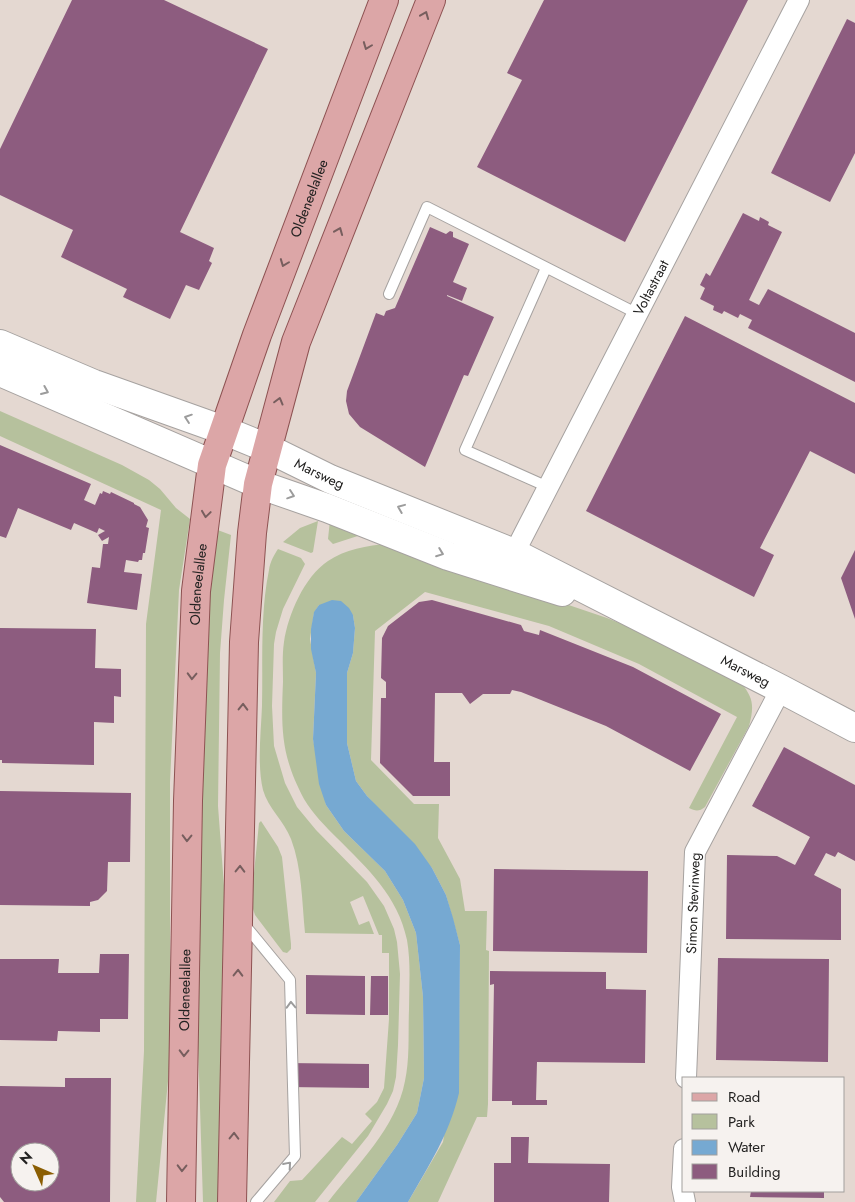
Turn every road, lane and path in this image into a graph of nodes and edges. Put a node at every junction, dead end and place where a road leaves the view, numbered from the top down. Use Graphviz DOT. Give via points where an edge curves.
graph roads {
  1 [pos="384,0"];
  2 [pos="430,0"];
  3 [pos="799,0"];
  4 [pos="546,268"];
  5 [pos="389,294"];
  6 [pos="638,314"];
  7 [pos="0,344"];
  8 [pos="0,372"];
  9 [pos="224,430"];
  10 [pos="267,448"];
  11 [pos="212,466"];
  12 [pos="258,484"];
  13 [pos="548,487"];
  14 [pos="509,564"];
  15 [pos="781,688"];
  16 [pos="855,728"];
  17 [pos="239,918"];
  18 [pos="686,1077"];
  19 [pos="181,1202"];
  20 [pos="232,1202"];
  21 [pos="256,1202"];
  1 -- 9 [label="main road, Oldeneelallee, one-way" via="257,334"];
  10 -- 2 [label="main road, one-way" via="296,342"];
  3 -- 6 [label="street, Voltastraat"];
  4 -- 5 [label="lane" via="427,208"];
  4 -- 6 [label="lane"];
  4 -- 13 [label="lane" via="465,450"];
  6 -- 13 [label="street, Voltastraat"];
  9 -- 7 [label="street, Marsweg, one-way" via="94,384"];
  8 -- 11 [label="street, Marsweg, one-way"];
  9 -- 10 [label="street, Marsweg"];
  9 -- 11 [label="main road, Oldeneelallee"];
  10 -- 12 [label="main road"];
  14 -- 10 [label="street, Marsweg, one-way"];
  11 -- 12 [label="street, Marsweg"];
  11 -- 19 [label="main road, Oldeneelallee, one-way" via="196,591 188,800"];
  12 -- 14 [label="street, Marsweg, one-way" via="448,556"];
  17 -- 12 [label="main road, one-way" via="244,642"];
  13 -- 14 [label="street, Voltastraat"];
  14 -- 15 [label="street, Marsweg" via="635,615"];
  15 -- 16 [label="street, Marsweg"];
  15 -- 18 [label="street, Simon Stevinweg" via="695,852"];
  20 -- 17 [label="main road, one-way"];
  21 -- 17 [label="lane, one-way" via="295,1156 290,980"];
}
